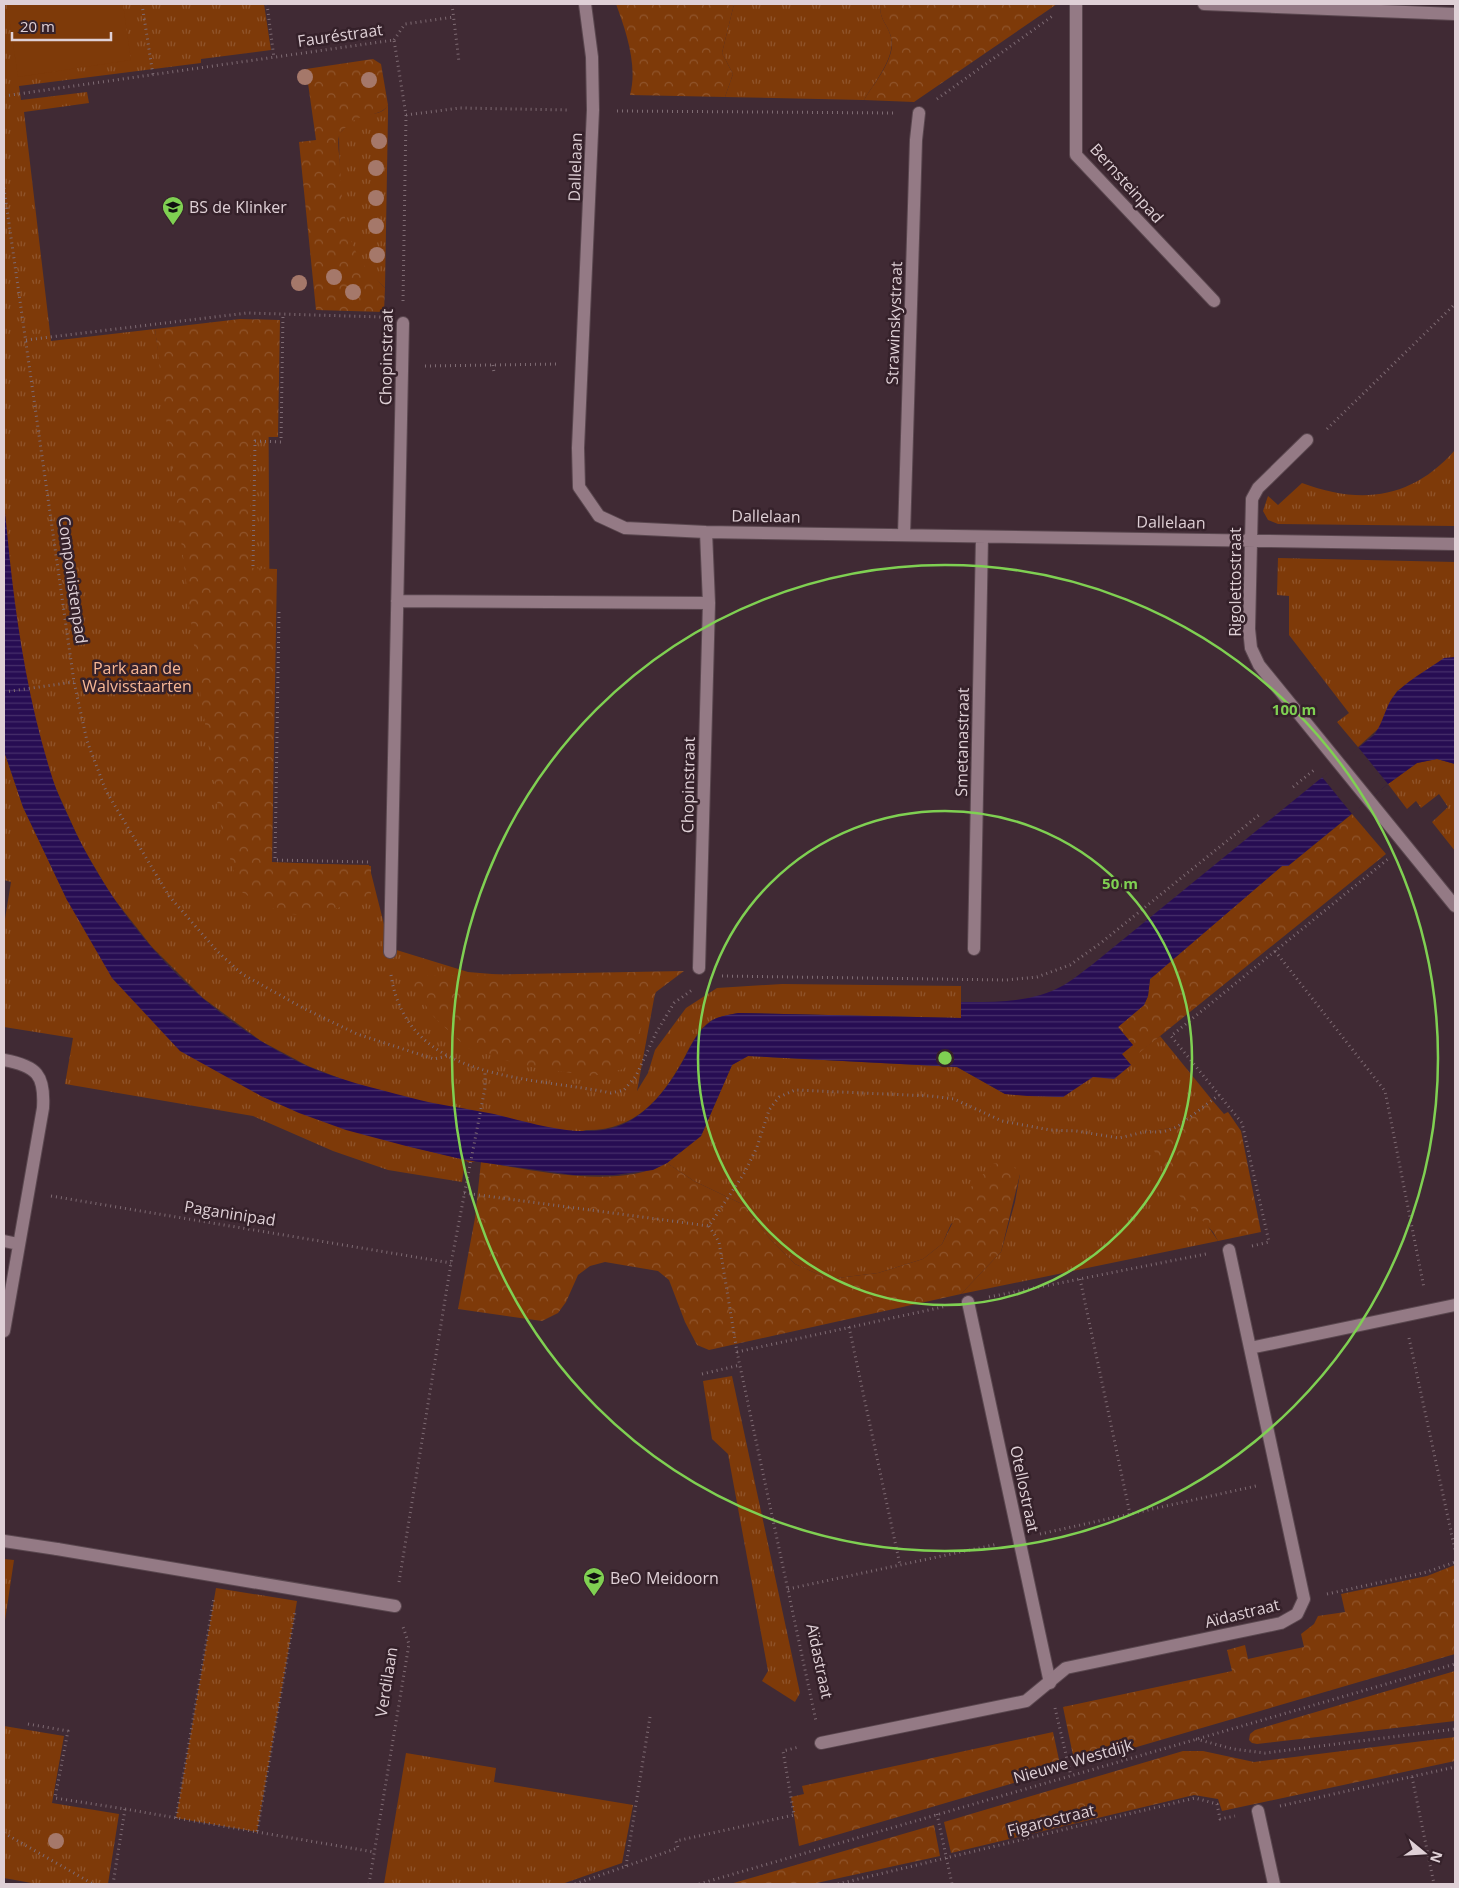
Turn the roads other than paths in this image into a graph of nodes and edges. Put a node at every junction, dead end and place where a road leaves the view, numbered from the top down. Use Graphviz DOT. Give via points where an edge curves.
graph roads {
  1 [pos="585,4"];
  2 [pos="1076,4"];
  3 [pos="1204,4"];
  4 [pos="1455,14"];
  5 [pos="919,113"];
  6 [pos="1214,301"];
  7 [pos="403,320"];
  8 [pos="1307,440"];
  9 [pos="706,532"];
  10 [pos="904,535"];
  11 [pos="982,537"];
  12 [pos="1251,540"];
  13 [pos="1455,544"];
  14 [pos="397,601"];
  15 [pos="708,603"];
  16 [pos="1455,906"];
  17 [pos="974,949"];
  18 [pos="390,952"];
  19 [pos="700,968"];
  20 [pos="4,1060"];
  21 [pos="4,1241"];
  22 [pos="18,1244"];
  23 [pos="1229,1250"];
  24 [pos="968,1302"];
  25 [pos="1455,1305"];
  26 [pos="4,1331"];
  27 [pos="1250,1348"];
  28 [pos="4,1541"];
  29 [pos="395,1606"];
  30 [pos="1050,1683"];
  31 [pos="820,1743"];
  32 [pos="1258,1811"];
  33 [pos="1274,1884"];
  1 -- 9 [label="street, Dallelaan" via="592,57 593,110 579,487 598,516 624,528"];
  2 -- 6 [label="street, Bernsteinpad" via="1076,154"];
  3 -- 4 [label="street"];
  5 -- 10 [label="street, Strawinskystraat"];
  7 -- 14 [label="street, Chopinstraat"];
  8 -- 12 [label="street, Rigolettostraat" via="1258,488 1252,499"];
  9 -- 10 [label="street, Dallelaan"];
  9 -- 15 [label="street, Chopinstraat"];
  10 -- 11 [label="street, Dallelaan"];
  11 -- 12 [label="street, Dallelaan"];
  11 -- 17 [label="street, Smetanastraat"];
  12 -- 13 [label="street, Dallelaan"];
  12 -- 16 [label="street, Rigolettostraat" via="1249,629 1254,656"];
  14 -- 15 [label="street"];
  14 -- 18 [label="street, Chopinstraat"];
  15 -- 19 [label="street, Chopinstraat"];
  20 -- 22 [label="street" via="22,1063 37,1072 44,1089"];
  21 -- 22 [label="street"];
  22 -- 26 [label="street"];
  23 -- 27 [label="street"];
  24 -- 30 [label="street, Otellostraat"];
  25 -- 27 [label="street"];
  27 -- 30 [label="street, Aïdastraat" via="1304,1599 1298,1614 1281,1623 1066,1668"];
  28 -- 29 [label="street"];
  30 -- 31 [label="street, Aïdastraat" via="1026,1700"];
  32 -- 33 [label="street"];
}
